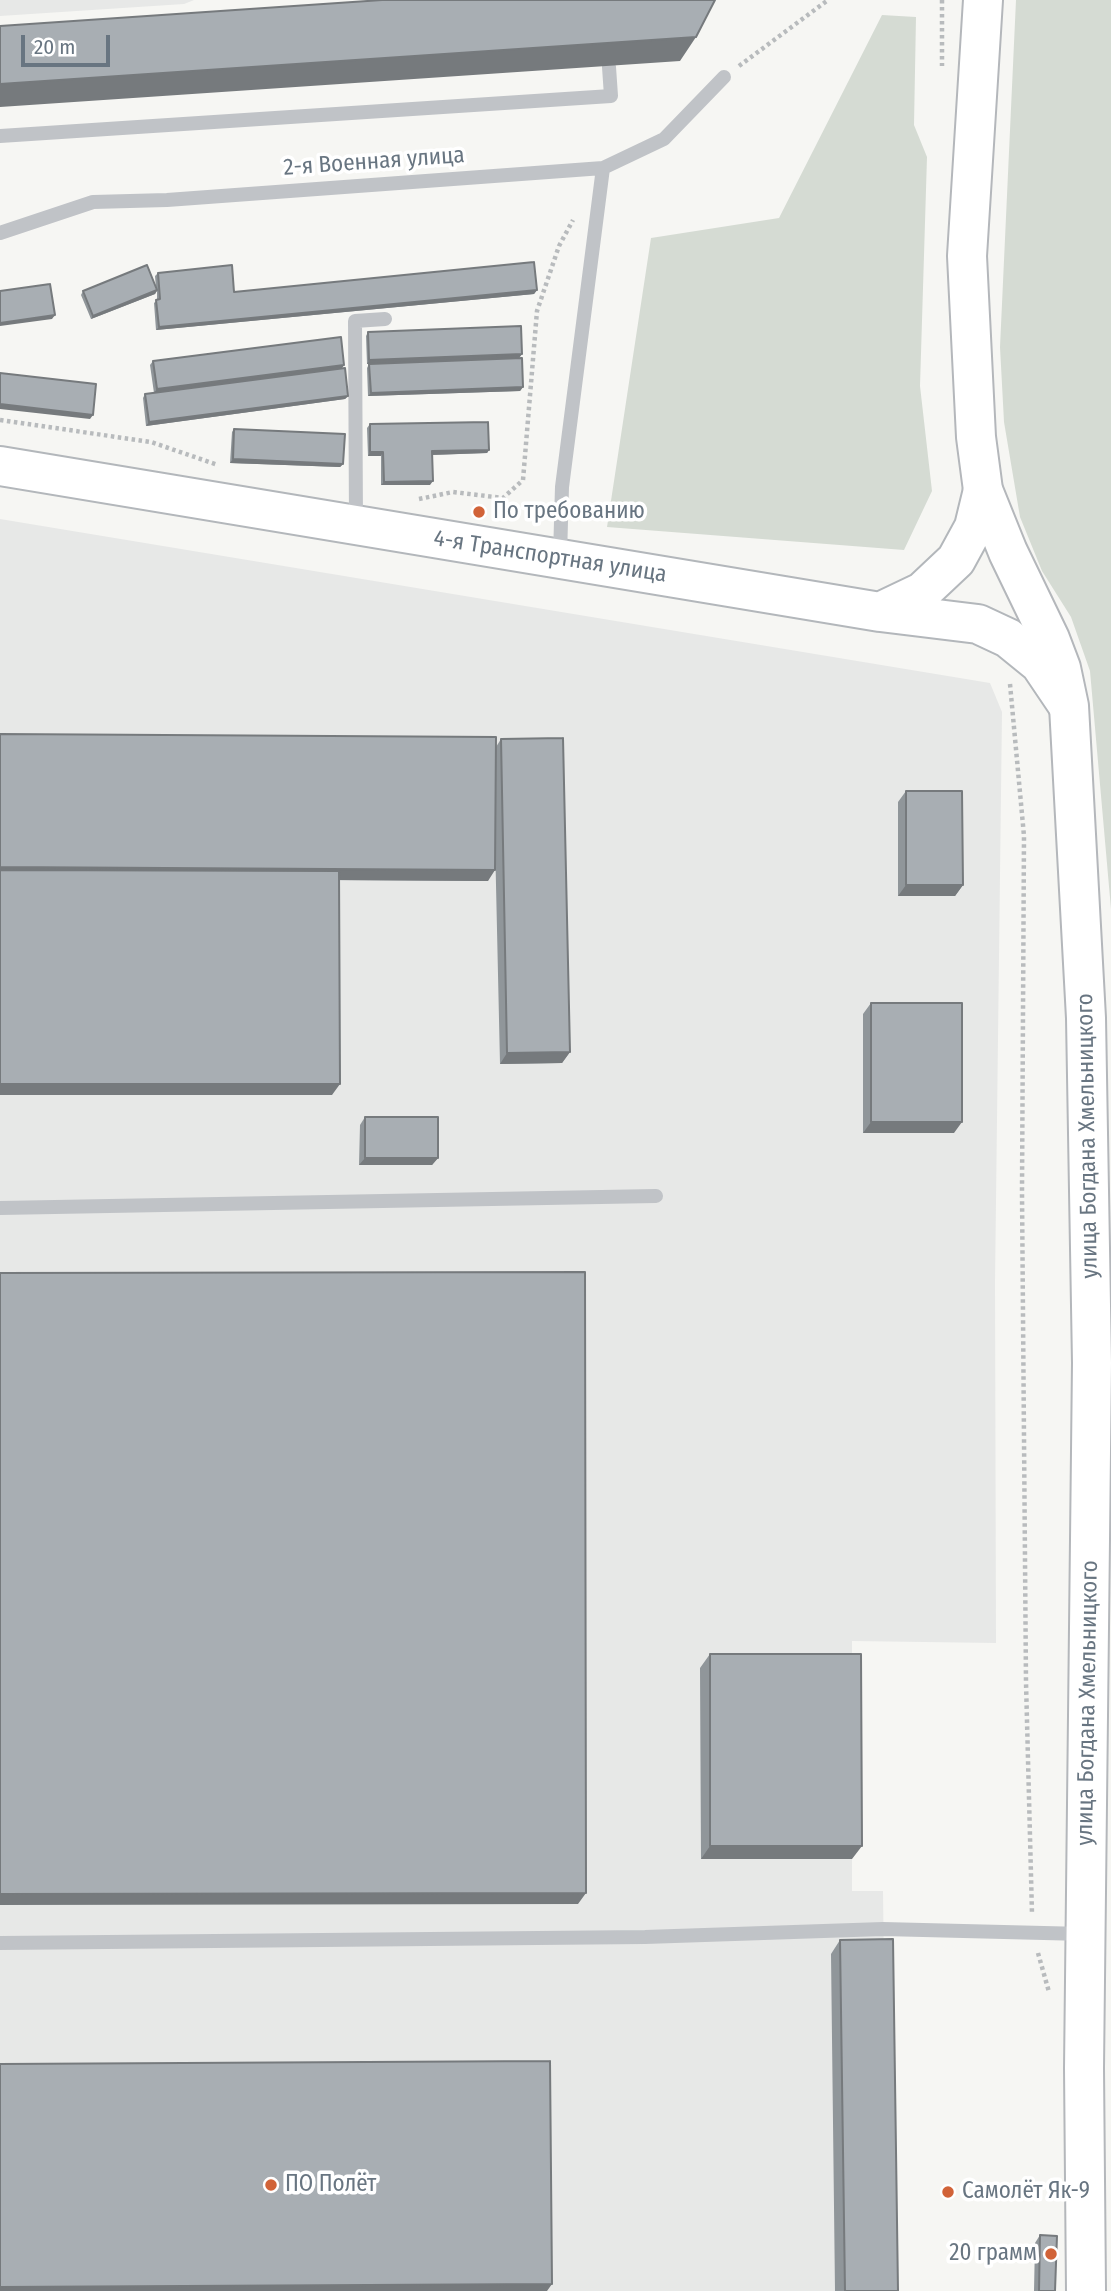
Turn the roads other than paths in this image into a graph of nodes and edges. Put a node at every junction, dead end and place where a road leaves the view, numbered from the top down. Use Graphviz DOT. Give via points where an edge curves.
graph roads {
  1 [pos="983,0"];
  2 [pos="609,67"];
  3 [pos="724,76"];
  4 [pos="0,136"];
  5 [pos="603,168"];
  6 [pos="0,233"];
  7 [pos="385,319"];
  8 [pos="0,466"];
  9 [pos="983,490"];
  10 [pos="356,525"];
  11 [pos="560,559"];
  12 [pos="880,612"];
  13 [pos="1069,706"];
  14 [pos="656,1196"];
  15 [pos="0,1208"];
  16 [pos="1086,1934"];
  17 [pos="0,1943"];
  18 [pos="1098,2068"];
  19 [pos="1086,2291"];
  1 -- 9 [label="main road, улица Богдана Хмельницкого" via="967,256"];
  2 -- 4 [label="lane" via="611,96"];
  3 -- 5 [label="lane, 2-я Военная улица" via="664,139"];
  5 -- 6 [label="lane, 2-я Военная улица" via="93,202"];
  5 -- 11 [label="lane" via="562,487"];
  7 -- 10 [label="lane" via="355,321"];
  8 -- 10 [label="main road, 4-я Транспортная улица"];
  9 -- 12 [label="main road" via="974,527 956,560 922,592"];
  9 -- 13 [label="main road, улица Богдана Хмельницкого" via="1050,639"];
  10 -- 11 [label="main road, 4-я Транспортная улица"];
  11 -- 12 [label="main road, 4-я Транспортная улица"];
  12 -- 13 [label="main road, 4-я Транспортная улица" via="978,624 1009,638 1040,664"];
  13 -- 16 [label="main road, улица Богдана Хмельницкого" via="1086,1018 1092,1363"];
  14 -- 15 [label="lane"];
  16 -- 17 [label="lane" via="883,1928 645,1937"];
  16 -- 18 [label="main road, улица Богдана Хмельницкого"];
  18 -- 19 [label="main road, улица Богдана Хмельницкого"];
}
